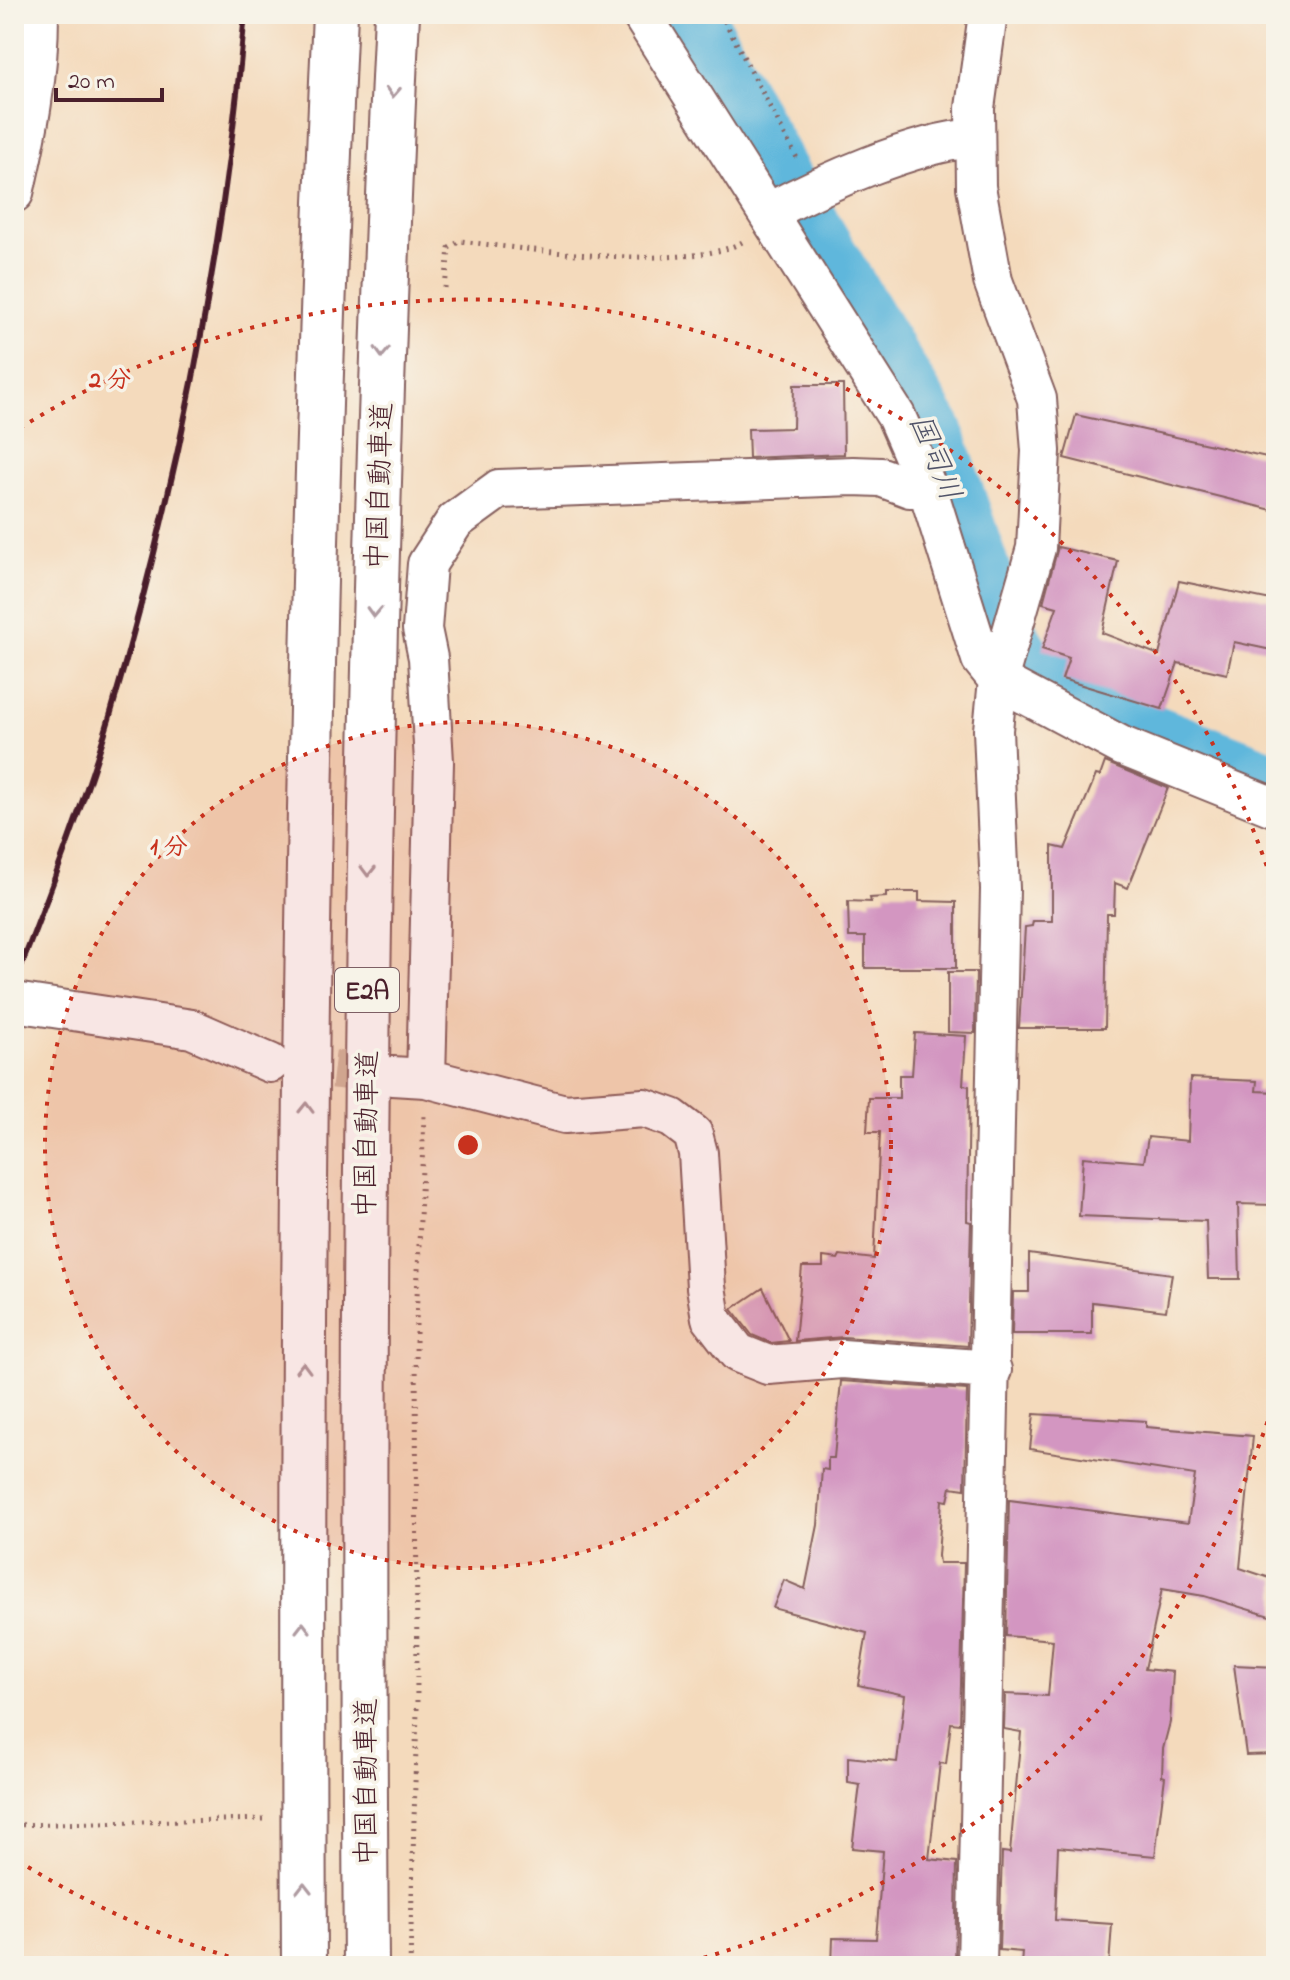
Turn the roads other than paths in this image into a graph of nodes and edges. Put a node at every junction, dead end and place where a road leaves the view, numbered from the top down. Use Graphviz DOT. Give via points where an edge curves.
graph roads {
  1 [pos="39,14"];
  2 [pos="335,14"];
  3 [pos="397,14"];
  4 [pos="641,14"];
  5 [pos="988,14"];
  6 [pos="974,138"];
  7 [pos="14,193"];
  8 [pos="790,201"];
  9 [pos="927,487"];
  10 [pos="1004,657"];
  11 [pos="1276,808"];
  12 [pos="14,1002"];
  13 [pos="270,1063"];
  14 [pos="992,1370"];
  15 [pos="304,1966"];
  16 [pos="366,1966"];
  17 [pos="977,1966"];
  1 -- 7 [label="street" via="30,126"];
  15 -- 2 [label="highway, E2A, one-way" via="302,1428 309,792"];
  3 -- 16 [label="highway, 中国自動車道 / E2A, one-way" via="369,791 362,1413"];
  4 -- 8 [label="street"];
  5 -- 6 [label="street"];
  6 -- 8 [label="street" via="945,140"];
  6 -- 10 [label="street" via="976,187 993,281 1037,399 1041,451 1036,548"];
  8 -- 9 [label="street"];
  9 -- 10 [label="street" via="981,659"];
  9 -- 14 [label="street" via="853,476 499,489 455,521 427,564 422,629 434,762 409,1077 565,1114 644,1108 672,1118 693,1134 711,1318 738,1353 768,1365 842,1359"];
  10 -- 11 [label="street" via="1122,746"];
  10 -- 14 [label="street" via="993,730 1000,889"];
  12 -- 13 [label="street" via="192,1029"];
  14 -- 17 [label="street"];
}
